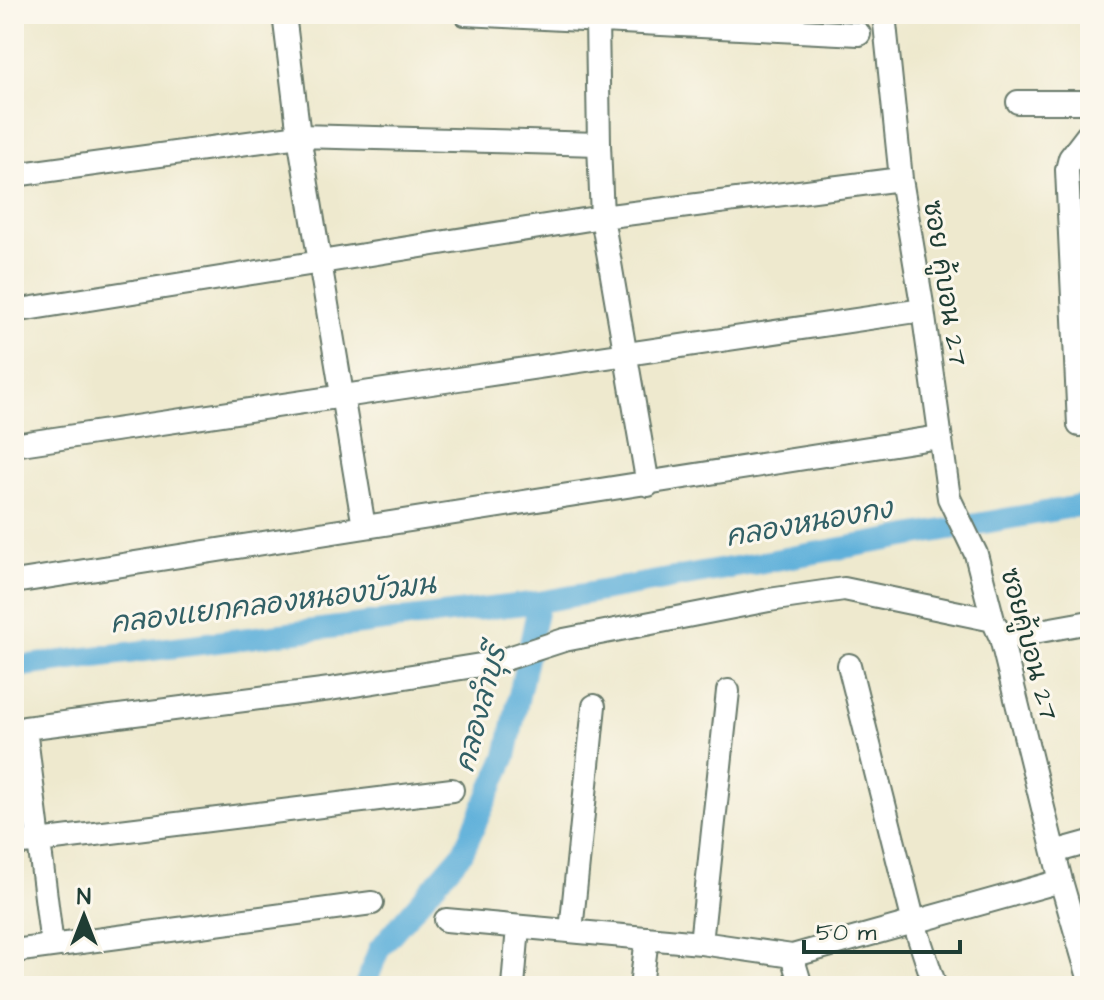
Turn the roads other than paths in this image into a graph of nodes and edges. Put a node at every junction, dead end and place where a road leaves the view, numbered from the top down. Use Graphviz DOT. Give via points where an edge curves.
graph roads {
  1 [pos="284,14"];
  2 [pos="465,14"];
  3 [pos="884,14"];
  4 [pos="597,20"];
  5 [pos="859,34"];
  6 [pos="1018,102"];
  7 [pos="1090,102"];
  8 [pos="1090,132"];
  9 [pos="299,136"];
  10 [pos="599,144"];
  11 [pos="14,175"];
  12 [pos="901,179"];
  13 [pos="602,217"];
  14 [pos="320,262"];
  15 [pos="923,310"];
  16 [pos="14,311"];
  17 [pos="627,356"];
  18 [pos="341,395"];
  19 [pos="1079,425"];
  20 [pos="939,437"];
  21 [pos="14,445"];
  22 [pos="648,485"];
  23 [pos="364,527"];
  24 [pos="976,554"];
  25 [pos="14,582"];
  26 [pos="1090,622"];
  27 [pos="997,629"];
  28 [pos="849,665"];
  29 [pos="728,691"];
  30 [pos="594,706"];
  31 [pos="20,731"];
  32 [pos="452,790"];
  33 [pos="39,840"];
  34 [pos="1090,842"];
  35 [pos="14,844"];
  36 [pos="1054,852"];
  37 [pos="1061,881"];
  38 [pos="372,903"];
  39 [pos="446,920"];
  40 [pos="914,923"];
  41 [pos="518,927"];
  42 [pos="571,931"];
  43 [pos="647,938"];
  44 [pos="701,943"];
  45 [pos="52,946"];
  46 [pos="14,951"];
  47 [pos="792,956"];
  48 [pos="1088,969"];
  49 [pos="513,986"];
  50 [pos="641,986"];
  51 [pos="801,986"];
  52 [pos="935,986"];
  1 -- 9 [label="street"];
  2 -- 4 [label="street"];
  3 -- 12 [label="street, ซอย คู้บอน 27"];
  4 -- 5 [label="street"];
  4 -- 10 [label="street"];
  6 -- 7 [label="street"];
  8 -- 19 [label="street" via="1067,170"];
  9 -- 10 [label="street"];
  9 -- 11 [label="street"];
  9 -- 14 [label="street"];
  10 -- 13 [label="street"];
  12 -- 13 [label="street"];
  12 -- 15 [label="street, ซอย คู้บอน 27"];
  13 -- 14 [label="street"];
  13 -- 17 [label="street"];
  14 -- 16 [label="street"];
  14 -- 18 [label="street"];
  15 -- 17 [label="street"];
  15 -- 20 [label="street, ซอย คู้บอน 27"];
  17 -- 18 [label="street"];
  17 -- 22 [label="street"];
  18 -- 21 [label="street"];
  18 -- 23 [label="street"];
  20 -- 22 [label="street"];
  20 -- 24 [label="street, ซอย คู้บอน 27" via="949,498"];
  22 -- 23 [label="street"];
  23 -- 25 [label="street"];
  24 -- 27 [label="street, ซอยคู้บอน 27"];
  26 -- 27 [label="street"];
  27 -- 31 [label="street" via="844,589 564,640 493,663"];
  27 -- 36 [label="street, ซอยคู้บอน 27"];
  28 -- 40 [label="street"];
  29 -- 44 [label="street"];
  30 -- 42 [label="street"];
  31 -- 33 [label="street"];
  32 -- 33 [label="street"];
  33 -- 35 [label="street"];
  33 -- 45 [label="street"];
  34 -- 36 [label="street"];
  36 -- 37 [label="street, ซอยคู้บอน 27"];
  37 -- 40 [label="street"];
  37 -- 48 [label="street, ซอยคู้บอน 27"];
  38 -- 45 [label="street"];
  39 -- 41 [label="street"];
  40 -- 47 [label="street"];
  40 -- 52 [label="street"];
  41 -- 42 [label="street"];
  41 -- 49 [label="street"];
  42 -- 43 [label="street"];
  43 -- 44 [label="street"];
  43 -- 50 [label="street"];
  44 -- 47 [label="street"];
  45 -- 46 [label="street"];
  47 -- 51 [label="street"];
}
